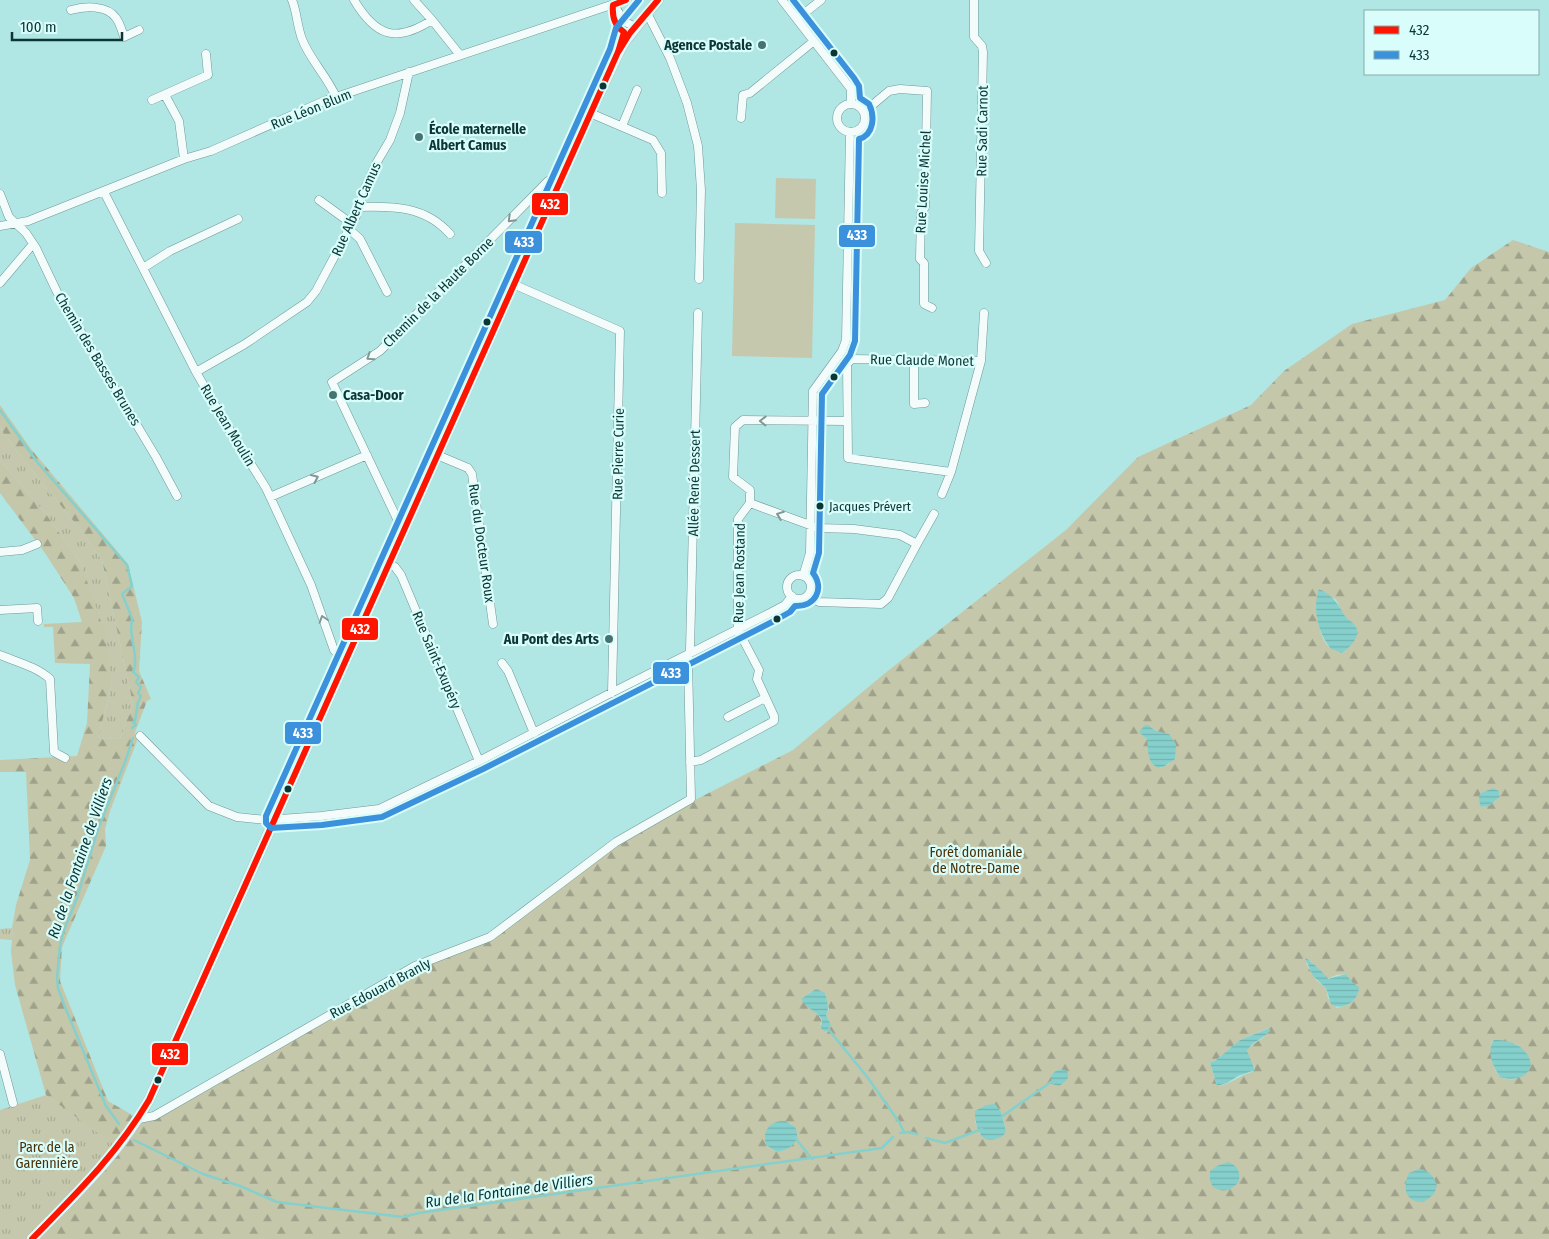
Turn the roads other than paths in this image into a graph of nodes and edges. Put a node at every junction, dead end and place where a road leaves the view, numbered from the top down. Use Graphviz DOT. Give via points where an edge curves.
graph roads {
  1 [pos="292,0"];
  2 [pos="354,0"];
  3 [pos="414,0"];
  4 [pos="626,0"];
  5 [pos="650,0"];
  6 [pos="658,0"];
  7 [pos="782,0"];
  8 [pos="821,0"];
  9 [pos="974,0"];
  10 [pos="80,4"];
  11 [pos="612,5"];
  12 [pos="71,10"];
  13 [pos="647,13"];
  14 [pos="797,19"];
  15 [pos="432,20"];
  16 [pos="630,29"];
  17 [pos="139,30"];
  18 [pos="814,41"];
  19 [pos="206,54"];
  20 [pos="460,56"];
  21 [pos="409,72"];
  22 [pos="637,90"];
  23 [pos="165,95"];
  24 [pos="336,97"];
  25 [pos="152,100"];
  26 [pos="851,104"];
  27 [pos="864,112"];
  28 [pos="590,113"];
  29 [pos="741,118"];
  30 [pos="622,126"];
  31 [pos="850,132"];
  32 [pos="184,159"];
  33 [pos="561,178"];
  34 [pos="104,192"];
  35 [pos="662,193"];
  36 [pos="0,194"];
  37 [pos="319,200"];
  38 [pos="359,207"];
  39 [pos="238,219"];
  40 [pos="17,224"];
  41 [pos="0,226"];
  42 [pos="350,226"];
  43 [pos="450,234"];
  44 [pos="34,244"];
  45 [pos="986,263"];
  46 [pos="143,268"];
  47 [pos="698,279"];
  48 [pos="0,283"];
  49 [pos="513,284"];
  50 [pos="388,292"];
  51 [pos="932,308"];
  52 [pos="698,312"];
  53 [pos="984,313"];
  54 [pos="914,360"];
  55 [pos="981,361"];
  56 [pos="196,372"];
  57 [pos="925,403"];
  58 [pos="847,421"];
  59 [pos="812,422"];
  60 [pos="367,455"];
  61 [pos="437,455"];
  62 [pos="951,472"];
  63 [pos="942,494"];
  64 [pos="178,496"];
  65 [pos="270,497"];
  66 [pos="750,503"];
  67 [pos="934,514"];
  68 [pos="810,526"];
  69 [pos="404,529"];
  70 [pos="37,544"];
  71 [pos="917,544"];
  72 [pos="0,552"];
  73 [pos="388,563"];
  74 [pos="803,576"];
  75 [pos="792,596"];
  76 [pos="807,596"];
  77 [pos="0,610"];
  78 [pos="38,621"];
  79 [pos="494,624"];
  80 [pos="738,630"];
  81 [pos="690,653"];
  82 [pos="0,655"];
  83 [pos="344,661"];
  84 [pos="502,663"];
  85 [pos="612,693"];
  86 [pos="765,698"];
  87 [pos="728,717"];
  88 [pos="534,733"];
  89 [pos="140,736"];
  90 [pos="65,758"];
  91 [pos="479,761"];
  92 [pos="690,762"];
  93 [pos="691,799"];
  94 [pos="274,820"];
  95 [pos="1,1059"];
  96 [pos="13,1103"];
  97 [pos="139,1119"];
  98 [pos="32,1239"];
  1 -- 24 [label="street" via="301,38"];
  2 -- 15 [label="street" via="384,33 394,35 416,30"];
  3 -- 15 [label="street"];
  4 -- 11 [label="street, Rue Léon Blum"];
  5 -- 16 [label="main road"];
  6 -- 13 [label="main road"];
  7 -- 14 [label="street"];
  8 -- 14 [label="street"];
  9 -- 45 [label="street, Rue Sadi Carnot" via="974,37 983,52 979,251"];
  10 -- 12 [label="street"];
  10 -- 17 [label="street" via="111,12 124,36"];
  11 -- 16 [label="street" via="619,10"];
  11 -- 20 [label="street, Rue Léon Blum"];
  13 -- 16 [label="main road"];
  13 -- 47 [label="street" via="670,58 687,103 698,146 701,190"];
  14 -- 18 [label="street"];
  15 -- 20 [label="street"];
  16 -- 28 [label="main road"];
  18 -- 26 [label="street" via="851,89"];
  18 -- 29 [label="street" via="750,93 743,95"];
  19 -- 23 [label="street" via="208,74"];
  20 -- 21 [label="street, Rue Léon Blum"];
  21 -- 24 [label="street, Rue Léon Blum"];
  21 -- 38 [label="street, Rue Albert Camus" via="400,113"];
  22 -- 30 [label="street"];
  23 -- 25 [label="street"];
  23 -- 32 [label="street" via="179,121"];
  24 -- 32 [label="street, Rue Léon Blum" via="211,151"];
  26 -- 27 [label="street"];
  26 -- 31 [label="street" via="842,107 837,120"];
  27 -- 31 [label="street" via="863,126"];
  27 -- 51 [label="street, Rue Louise Michel" via="889,91 927,91 925,207 921,212 920,259 924,264 924,304"];
  28 -- 30 [label="street"];
  28 -- 33 [label="main road"];
  30 -- 35 [label="street" via="653,140 661,152"];
  31 -- 59 [label="street" via="846,340 842,351 813,391"];
  32 -- 34 [label="street, Rue Léon Blum"];
  33 -- 49 [label="main road"];
  33 -- 60 [label="street, Chemin de la Haute Borne, one-way" via="548,181 380,351 332,382"];
  34 -- 40 [label="street, Rue Léon Blum"];
  34 -- 46 [label="street, Rue Jean Moulin"];
  36 -- 40 [label="street, Chemin des Basses Brunes" via="9,217"];
  37 -- 42 [label="street"];
  38 -- 42 [label="street, Rue Albert Camus"];
  38 -- 43 [label="street" via="411,210 437,223"];
  39 -- 46 [label="street" via="170,251"];
  40 -- 41 [label="street, Rue Léon Blum"];
  40 -- 44 [label="street, Chemin des Basses Brunes"];
  42 -- 50 [label="street"];
  42 -- 56 [label="street, Rue Albert Camus" via="326,274 307,302 246,344"];
  44 -- 48 [label="street"];
  44 -- 64 [label="street, Chemin des Basses Brunes" via="57,292"];
  46 -- 56 [label="street, Rue Jean Moulin"];
  49 -- 61 [label="main road"];
  49 -- 85 [label="street, Rue Pierre Curie" via="620,331"];
  52 -- 81 [label="street, Allée René Dessert"];
  53 -- 55 [label="street"];
  54 -- 55 [label="street, Rue Claude Monet"];
  54 -- 57 [label="street" via="914,404"];
  54 -- 58 [label="street, Rue Claude Monet" via="852,359 847,364"];
  55 -- 62 [label="street, Rue Claude Monet"];
  56 -- 65 [label="street, Rue Jean Moulin"];
  58 -- 59 [label="street"];
  58 -- 62 [label="street, Rue Claude Monet" via="848,458"];
  59 -- 66 [label="street, Rue Jean Rostand, one-way" via="743,420 735,428 733,478 750,490"];
  59 -- 68 [label="street"];
  65 -- 60 [label="street, one-way"];
  60 -- 69 [label="street"];
  61 -- 69 [label="main road"];
  61 -- 79 [label="street, Rue du Docteur Roux" via="468,468 472,474"];
  62 -- 63 [label="street"];
  83 -- 65 [label="street, Rue Jean Moulin, one-way" via="334,650 311,585"];
  68 -- 66 [label="street, one-way"];
  66 -- 80 [label="street, Rue Jean Rostand" via="738,519"];
  67 -- 71 [label="street"];
  68 -- 71 [label="street" via="900,535"];
  68 -- 74 [label="street" via="810,553"];
  69 -- 73 [label="main road"];
  70 -- 72 [label="street" via="22,550"];
  71 -- 76 [label="street" via="882,604 820,602"];
  73 -- 83 [label="main road"];
  73 -- 91 [label="street, Rue Saint-Exupéry" via="401,575"];
  74 -- 75 [label="street" via="792,577 788,583 787,590"];
  74 -- 76 [label="street" via="811,585"];
  75 -- 76 [label="street" via="799,599"];
  75 -- 80 [label="street" via="785,605"];
  77 -- 78 [label="street" via="37,608"];
  80 -- 81 [label="street"];
  80 -- 86 [label="street" via="759,670 757,680"];
  81 -- 85 [label="street"];
  81 -- 92 [label="street, Allée René Dessert"];
  82 -- 90 [label="street" via="50,679 54,752"];
  83 -- 94 [label="main road"];
  84 -- 88 [label="street"];
  85 -- 88 [label="street"];
  86 -- 87 [label="street"];
  86 -- 92 [label="street" via="774,721 701,760"];
  88 -- 91 [label="street"];
  89 -- 94 [label="street" via="209,806 237,816"];
  91 -- 94 [label="street" via="379,809"];
  92 -- 93 [label="street, Allée René Dessert"];
  93 -- 97 [label="street, Rue Edouard Branly" via="616,842 490,937 415,966 154,1116"];
  94 -- 97 [label="main road"];
  95 -- 96 [label="street"];
  97 -- 98 [label="main road" via="104,1165"];
}
